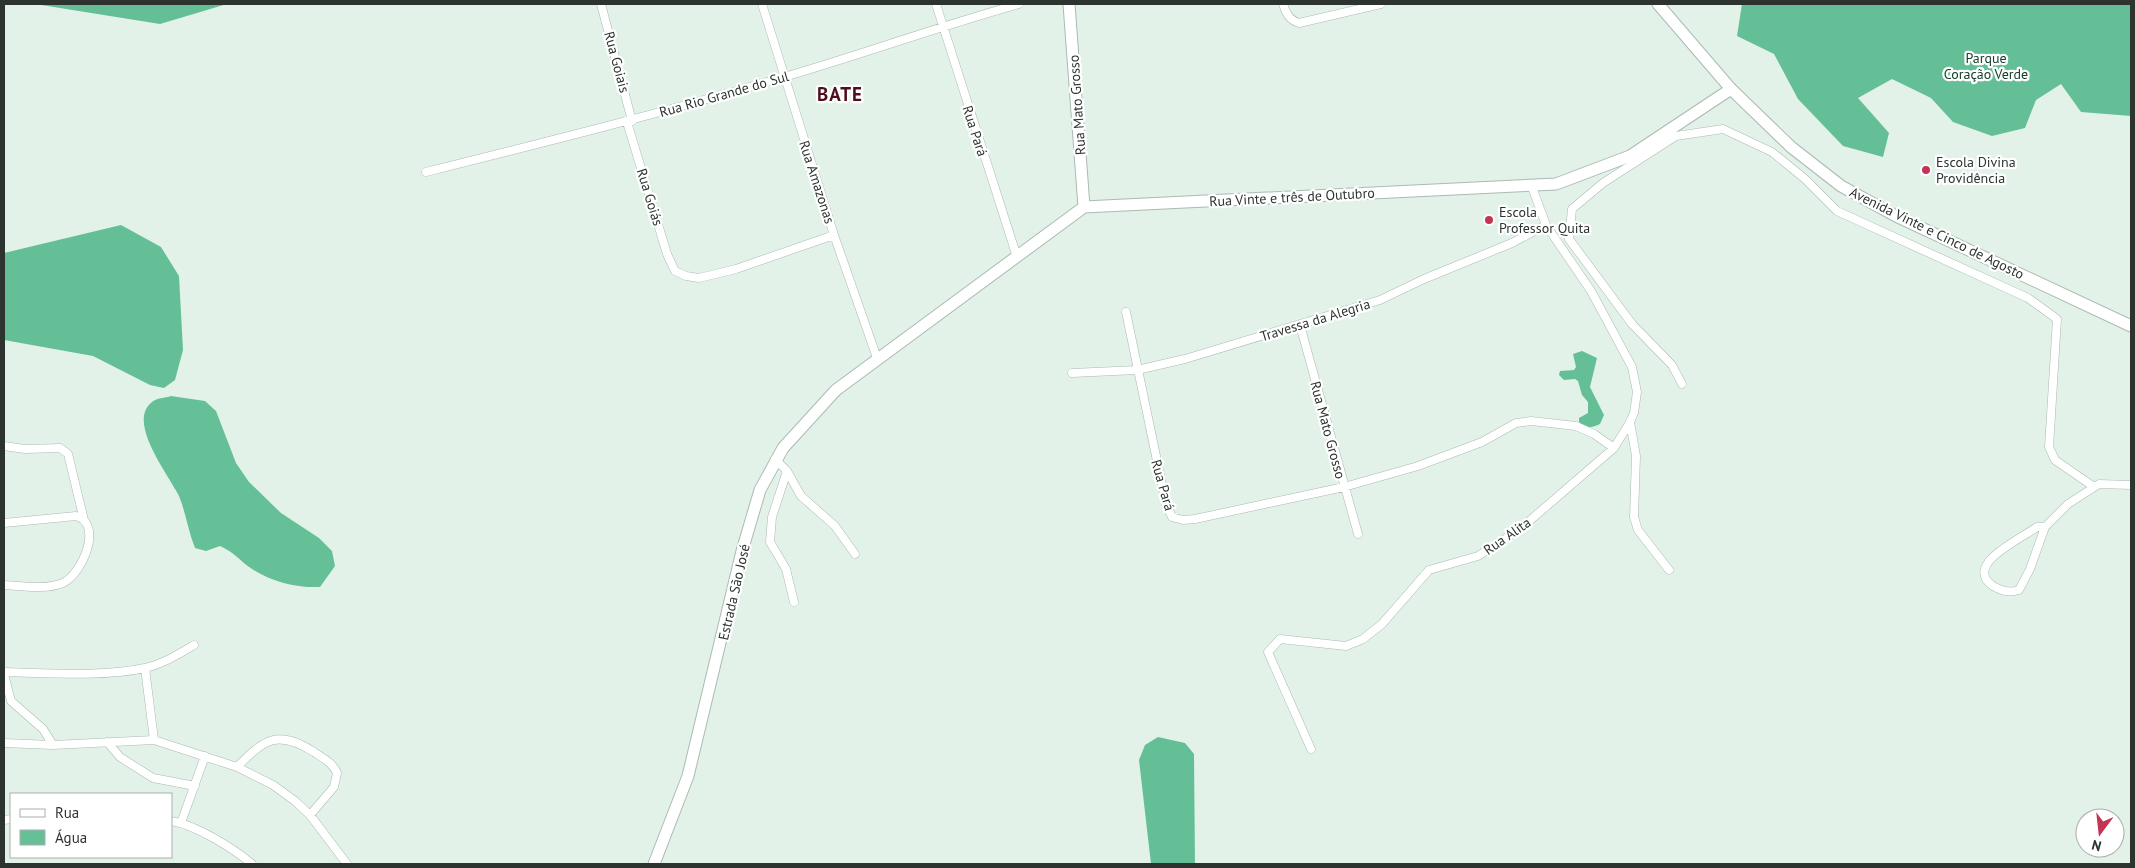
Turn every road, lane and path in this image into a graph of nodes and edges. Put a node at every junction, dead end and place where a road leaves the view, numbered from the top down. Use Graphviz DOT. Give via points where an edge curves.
graph roads {
  1 [pos="601,4"];
  2 [pos="762,4"];
  3 [pos="936,4"];
  4 [pos="1019,4"];
  5 [pos="1069,4"];
  6 [pos="1283,4"];
  7 [pos="1381,4"];
  8 [pos="1658,4"];
  9 [pos="942,25"];
  10 [pos="784,77"];
  11 [pos="1730,89"];
  12 [pos="629,122"];
  13 [pos="426,172"];
  14 [pos="1532,187"];
  15 [pos="1084,207"];
  16 [pos="1546,225"];
  17 [pos="834,235"];
  18 [pos="1017,257"];
  19 [pos="1126,312"];
  20 [pos="1300,325"];
  21 [pos="2131,326"];
  22 [pos="878,358"];
  23 [pos="1137,370"];
  24 [pos="1072,373"];
  25 [pos="1682,384"];
  26 [pos="1630,422"];
  27 [pos="4,446"];
  28 [pos="1614,448"];
  29 [pos="776,459"];
  30 [pos="787,471"];
  31 [pos="2131,485"];
  32 [pos="1344,487"];
  33 [pos="2094,487"];
  34 [pos="84,521"];
  35 [pos="4,523"];
  36 [pos="2045,527"];
  37 [pos="1358,534"];
  38 [pos="855,554"];
  39 [pos="1669,570"];
  40 [pos="4,585"];
  41 [pos="794,602"];
  42 [pos="194,645"];
  43 [pos="146,668"];
  44 [pos="4,673"];
  45 [pos="154,740"];
  46 [pos="107,742"];
  47 [pos="4,743"];
  48 [pos="53,745"];
  49 [pos="1312,749"];
  50 [pos="205,756"];
  51 [pos="237,767"];
  52 [pos="195,786"];
  53 [pos="310,815"];
  54 [pos="172,821"];
  55 [pos="181,823"];
  56 [pos="252,864"];
  57 [pos="347,864"];
  58 [pos="654,864"];
  1 -- 12 [label="street, Rua Goiais"];
  2 -- 10 [label="street, Rua Amazonas"];
  3 -- 9 [label="street, Rua Pará"];
  4 -- 9 [label="street, Rua Rio Grande do Sul"];
  5 -- 15 [label="street, Rua Mato Grosso"];
  6 -- 7 [label="street" via="1287,15 1299,23"];
  8 -- 11 [label="street, Avenida Vinte e Cinco de Agosto"];
  9 -- 10 [label="street, Rua Rio Grande do Sul"];
  9 -- 18 [label="street, Rua Pará"];
  10 -- 12 [label="street, Rua Rio Grande do Sul"];
  10 -- 17 [label="street, Rua Amazonas"];
  11 -- 14 [label="street, Rua Vinte e três de Outubro" via="1630,156 1573,179"];
  11 -- 21 [label="street, Avenida Vinte e Cinco de Agosto" via="1791,147 1841,186 1904,220"];
  12 -- 13 [label="street, Rua Rio Grande do Sul"];
  12 -- 17 [label="street, Rua Goiás" via="667,254 680,275 699,278 736,269"];
  14 -- 15 [label="street, Rua Vinte e três de Outubro"];
  14 -- 16 [label="street, Rua Alita"];
  15 -- 18 [label="street"];
  16 -- 20 [label="street, Travessa da Alegria" via="1380,300"];
  16 -- 26 [label="street, Rua Alita" via="1591,291 1632,367 1637,392"];
  17 -- 22 [label="street, Rua Amazonas"];
  18 -- 22 [label="street"];
  19 -- 23 [label="street, Rua Pará"];
  20 -- 23 [label="street, Travessa da Alegria"];
  20 -- 32 [label="street, Rua Mato Grosso"];
  22 -- 29 [label="street, Estrada São José" via="817,408"];
  23 -- 24 [label="street, Travessa da Alegria"];
  23 -- 32 [label="street, Rua Pará" via="1169,513 1183,520 1195,519"];
  25 -- 33 [label="street" via="1672,365 1632,324 1569,239 1572,209 1603,183 1676,136 1723,129 1772,152 1806,179 1837,211 2028,298 2058,318 2049,447 2055,460"];
  26 -- 28 [label="street, Rua Alita"];
  26 -- 39 [label="street" via="1636,456 1634,517 1638,530"];
  27 -- 34 [label="street" via="65,450"];
  28 -- 32 [label="street" via="1576,426 1532,421 1516,423 1482,442 1418,466"];
  28 -- 49 [label="street, Rua Alita" via="1499,544 1478,556 1430,570 1382,624 1363,639 1346,646 1280,639 1269,649 1276,674"];
  29 -- 30 [label="street"];
  29 -- 58 [label="street, Estrada São José" via="760,490 742,551 688,776"];
  30 -- 38 [label="street" via="801,496 835,526"];
  30 -- 41 [label="street" via="772,517 770,542 786,569"];
  31 -- 33 [label="street" via="2100,484"];
  32 -- 37 [label="street, Rua Mato Grosso"];
  33 -- 36 [label="street" via="2068,504"];
  34 -- 35 [label="street" via="80,517 69,516"];
  34 -- 40 [label="street" via="89,530 87,546 73,576 54,585"];
  36 -- 36 [label="street" via="2037,527 1990,559 1983,568 1988,582 2001,590 2019,590"];
  42 -- 43 [label="street"];
  43 -- 44 [label="street"];
  43 -- 45 [label="street"];
  44 -- 48 [label="street" via="11,701 44,729"];
  45 -- 46 [label="street"];
  45 -- 50 [label="street"];
  46 -- 48 [label="street"];
  46 -- 52 [label="street" via="120,757 153,778"];
  47 -- 48 [label="street"];
  50 -- 51 [label="street"];
  50 -- 52 [label="street"];
  51 -- 53 [label="street" via="273,785"];
  51 -- 53 [label="street" via="256,748 278,738 294,740 328,761 336,770 337,781"];
  52 -- 55 [label="street"];
  53 -- 57 [label="street"];
  54 -- 55 [label="street"];
  55 -- 56 [label="street" via="232,849"];
}
